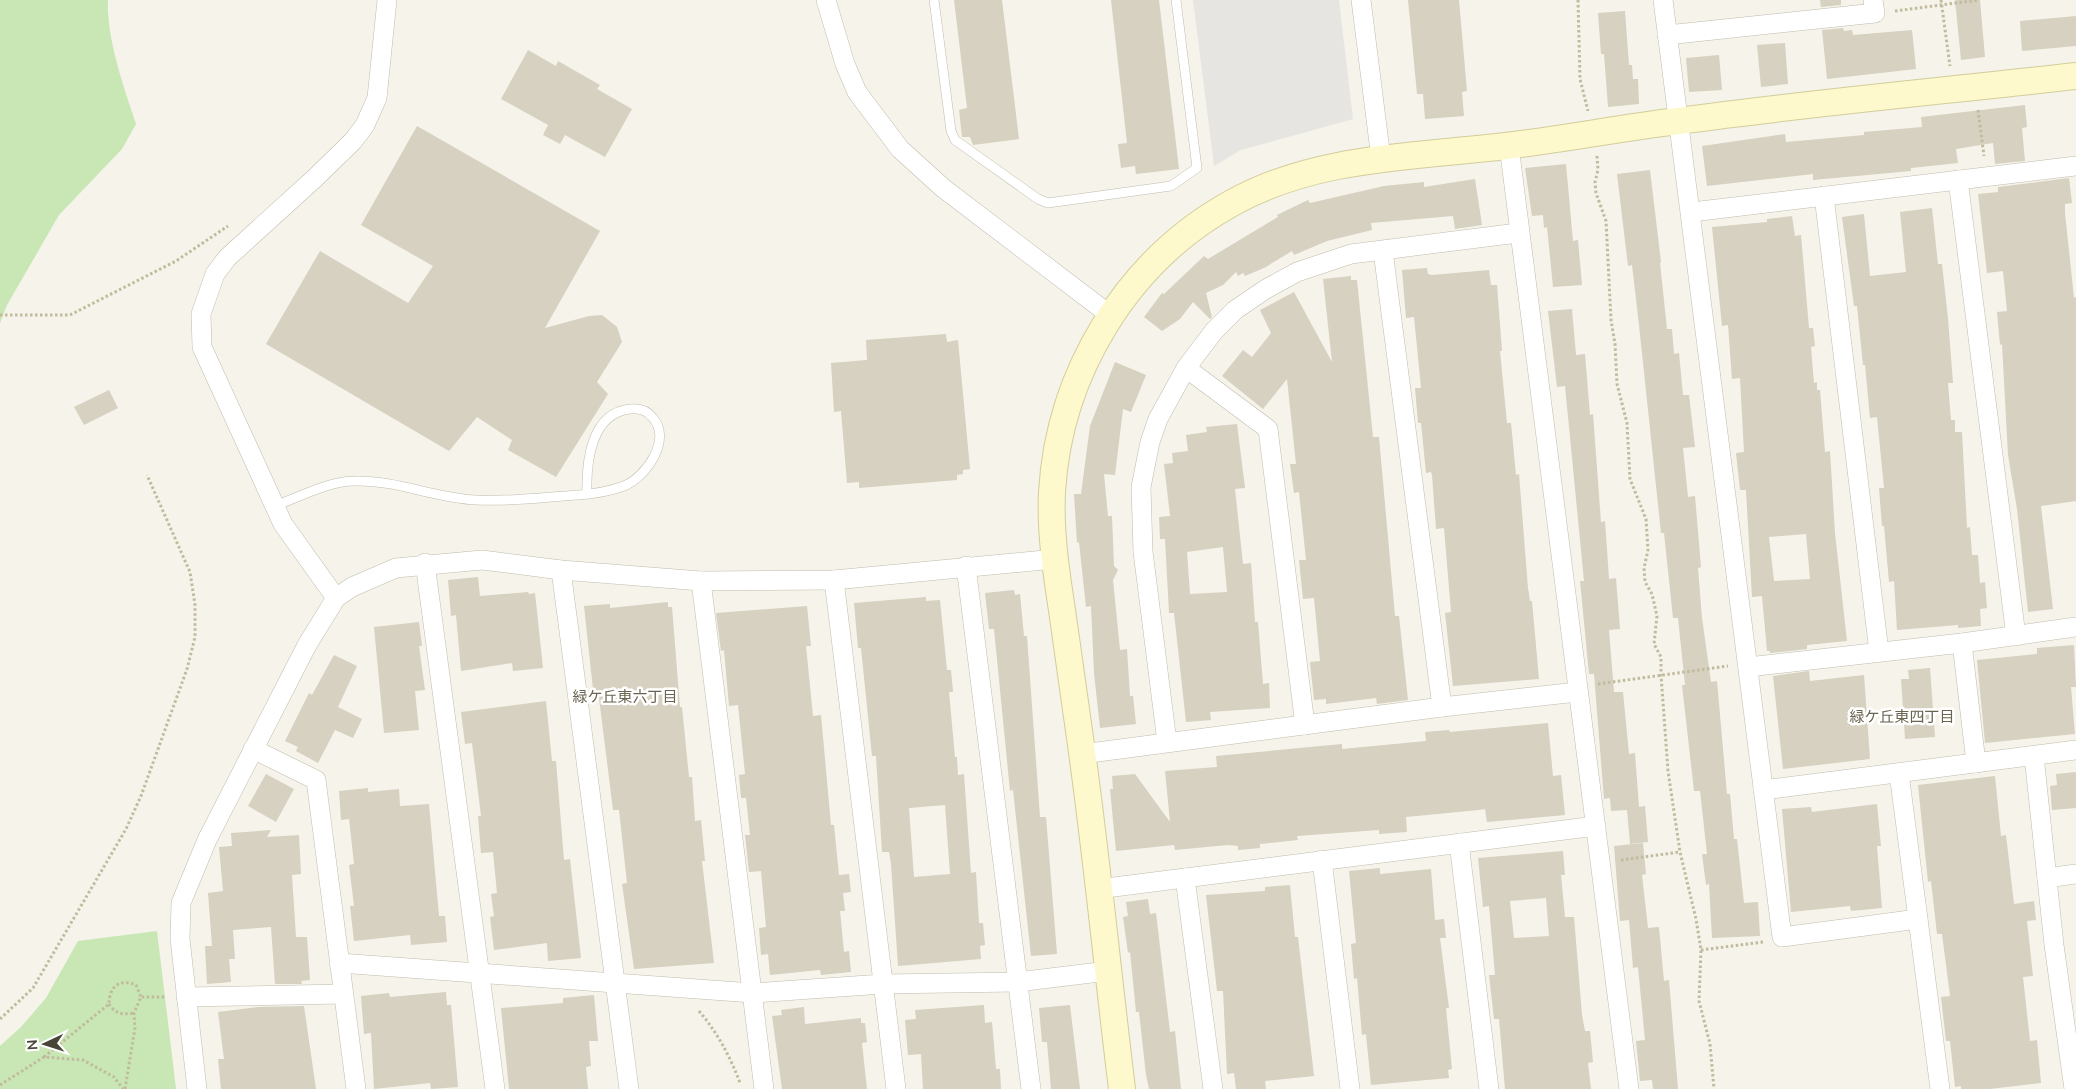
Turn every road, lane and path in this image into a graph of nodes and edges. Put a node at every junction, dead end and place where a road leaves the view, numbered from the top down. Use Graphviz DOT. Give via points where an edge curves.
graph roads {
  1 [pos="386,0"];
  2 [pos="826,0"];
  3 [pos="934,0"];
  4 [pos="1176,0"];
  5 [pos="1361,0"];
  6 [pos="1578,0"];
  7 [pos="1663,0"];
  8 [pos="1941,0"];
  9 [pos="1979,0"];
  10 [pos="1874,6"];
  11 [pos="1942,6"];
  12 [pos="1667,36"];
  13 [pos="2076,76"];
  14 [pos="1964,89"];
  15 [pos="1679,121"];
  16 [pos="1594,133"];
  17 [pos="1508,146"];
  18 [pos="1381,159"];
  19 [pos="2076,166"];
  20 [pos="1986,176"];
  21 [pos="1958,180"];
  22 [pos="1824,196"];
  23 [pos="1692,212"];
  24 [pos="233,222"];
  25 [pos="1518,233"];
  26 [pos="1383,251"];
  27 [pos="0,315"];
  28 [pos="1110,315"];
  29 [pos="1186,368"];
  30 [pos="147,475"];
  31 [pos="587,494"];
  32 [pos="275,506"];
  33 [pos="1054,559"];
  34 [pos="425,563"];
  35 [pos="966,566"];
  36 [pos="561,570"];
  37 [pos="834,580"];
  38 [pos="701,581"];
  39 [pos="336,598"];
  40 [pos="2076,627"];
  41 [pos="2016,636"];
  42 [pos="1962,643"];
  43 [pos="1879,652"];
  44 [pos="1748,665"];
  45 [pos="1660,676"];
  46 [pos="1577,690"];
  47 [pos="1442,707"];
  48 [pos="1306,725"];
  49 [pos="1167,742"];
  50 [pos="253,749"];
  51 [pos="2076,750"];
  52 [pos="1082,754"];
  53 [pos="2034,756"];
  54 [pos="1976,763"];
  55 [pos="1899,773"];
  56 [pos="1764,790"];
  57 [pos="1596,826"];
  58 [pos="1459,843"];
  59 [pos="1680,852"];
  60 [pos="1322,860"];
  61 [pos="1600,862"];
  62 [pos="2076,874"];
  63 [pos="1185,878"];
  64 [pos="2047,878"];
  65 [pos="1098,890"];
  66 [pos="1918,920"];
  67 [pos="1782,937"];
  68 [pos="1701,950"];
  69 [pos="339,963"];
  70 [pos="1108,971"];
  71 [pos="480,972"];
  72 [pos="616,982"];
  73 [pos="1017,982"];
  74 [pos="883,984"];
  75 [pos="679,987"];
  76 [pos="753,993"];
  77 [pos="344,994"];
  78 [pos="140,997"];
  79 [pos="186,997"];
  80 [pos="109,1004"];
  81 [pos="134,1013"];
  82 [pos="0,1019"];
  83 [pos="44,1057"];
  84 [pos="0,1085"];
  85 [pos="124,1089"];
  86 [pos="197,1089"];
  87 [pos="356,1089"];
  88 [pos="495,1089"];
  89 [pos="629,1089"];
  90 [pos="743,1089"];
  91 [pos="764,1089"];
  92 [pos="896,1089"];
  93 [pos="1031,1089"];
  94 [pos="1122,1089"];
  95 [pos="1213,1089"];
  96 [pos="1350,1089"];
  97 [pos="1489,1089"];
  98 [pos="1628,1089"];
  99 [pos="1714,1089"];
  100 [pos="1940,1089"];
  101 [pos="2074,1089"];
  1 -- 32 [label="street" via="376,98 365,125 347,148 227,258 216,274 201,314 202,347"];
  2 -- 28 [label="street" via="844,64 857,92 900,149 943,188"];
  3 -- 4 [label="lane" via="951,131 955,140 1048,203 1171,186 1197,168"];
  5 -- 18 [label="street"];
  6 -- 16 [label="path" via="1580,79"];
  7 -- 12 [label="street"];
  8 -- 11 [label="path"];
  9 -- 11 [label="path"];
  10 -- 11 [label="path"];
  10 -- 12 [label="street"];
  11 -- 14 [label="path"];
  12 -- 15 [label="street"];
  13 -- 14 [label="street"];
  14 -- 15 [label="street"];
  14 -- 20 [label="path"];
  15 -- 16 [label="street"];
  15 -- 23 [label="street"];
  16 -- 17 [label="street"];
  16 -- 45 [label="path" via="1598,159 1596,193 1606,221 1610,320 1617,384 1627,423 1630,479 1646,519 1648,550 1645,575 1657,616 1654,644 1661,657"];
  17 -- 18 [label="street"];
  17 -- 25 [label="street"];
  18 -- 28 [label="street" via="1298,175 1231,203 1168,248 1138,278"];
  19 -- 20 [label="street"];
  20 -- 21 [label="street"];
  21 -- 22 [label="street"];
  21 -- 41 [label="street"];
  22 -- 23 [label="street"];
  22 -- 43 [label="street"];
  23 -- 44 [label="street"];
  24 -- 27 [label="path" via="176,261 70,315"];
  25 -- 26 [label="street"];
  25 -- 46 [label="street"];
  26 -- 29 [label="street" via="1351,254 1297,272 1266,289 1228,317"];
  26 -- 47 [label="street"];
  28 -- 33 [label="street" via="1074,387 1061,436 1052,496"];
  29 -- 48 [label="street" via="1268,429"];
  29 -- 49 [label="street" via="1153,434 1141,487 1143,552"];
  30 -- 82 [label="path" via="190,572 196,605 195,637 187,669 126,829 33,988"];
  31 -- 31 [label="lane" via="590,460 601,422 620,410 634,408 649,413 659,426 660,435 646,469 624,486"];
  31 -- 32 [label="lane" via="477,500 353,480"];
  32 -- 39 [label="street" via="283,524"];
  33 -- 35 [label="street"];
  33 -- 52 [label="street"];
  34 -- 36 [label="street" via="482,560"];
  34 -- 39 [label="street" via="396,568 352,587"];
  34 -- 71 [label="street"];
  35 -- 37 [label="street"];
  35 -- 73 [label="street"];
  36 -- 38 [label="street"];
  36 -- 72 [label="street"];
  37 -- 38 [label="street"];
  37 -- 74 [label="street"];
  38 -- 76 [label="street"];
  39 -- 50 [label="street"];
  40 -- 41 [label="street"];
  41 -- 42 [label="street"];
  42 -- 43 [label="street"];
  42 -- 54 [label="street"];
  43 -- 44 [label="street"];
  44 -- 45 [label="path"];
  44 -- 56 [label="street"];
  45 -- 46 [label="path"];
  45 -- 59 [label="path" via="1667,762"];
  46 -- 47 [label="street"];
  46 -- 57 [label="street"];
  47 -- 48 [label="street"];
  48 -- 49 [label="street"];
  49 -- 52 [label="street"];
  50 -- 69 [label="street" via="316,780"];
  50 -- 79 [label="street" via="207,840 181,902 180,939"];
  51 -- 53 [label="street"];
  52 -- 65 [label="street"];
  53 -- 54 [label="street"];
  53 -- 64 [label="street"];
  54 -- 55 [label="street"];
  55 -- 56 [label="street"];
  55 -- 66 [label="street"];
  56 -- 67 [label="street"];
  57 -- 58 [label="street"];
  57 -- 61 [label="street"];
  58 -- 60 [label="street"];
  58 -- 97 [label="street"];
  59 -- 61 [label="path"];
  59 -- 68 [label="path"];
  60 -- 63 [label="street"];
  60 -- 96 [label="street"];
  61 -- 98 [label="street"];
  62 -- 64 [label="street"];
  63 -- 65 [label="street"];
  63 -- 95 [label="street"];
  64 -- 101 [label="street"];
  65 -- 70 [label="street"];
  66 -- 67 [label="street"];
  66 -- 100 [label="street"];
  67 -- 68 [label="path"];
  68 -- 99 [label="path" via="1699,1000 1710,1044"];
  69 -- 71 [label="street"];
  69 -- 77 [label="street"];
  70 -- 73 [label="street"];
  70 -- 94 [label="street"];
  71 -- 72 [label="street"];
  71 -- 88 [label="street"];
  72 -- 75 [label="street"];
  72 -- 89 [label="street"];
  73 -- 74 [label="street"];
  73 -- 93 [label="street"];
  74 -- 76 [label="street"];
  74 -- 92 [label="street"];
  75 -- 76 [label="street"];
  75 -- 90 [label="path" via="711,1026"];
  76 -- 91 [label="street"];
  77 -- 79 [label="street"];
  77 -- 87 [label="street"];
  78 -- 79 [label="path"];
  78 -- 80 [label="path" via="136,985 118,983 112,989"];
  78 -- 81 [label="path"];
  79 -- 86 [label="street"];
  80 -- 81 [label="path" via="118,1013"];
  80 -- 83 [label="path"];
  81 -- 85 [label="path" via="135,1028"];
  83 -- 84 [label="path"];
  83 -- 85 [label="path" via="82,1060 114,1077"];
}
